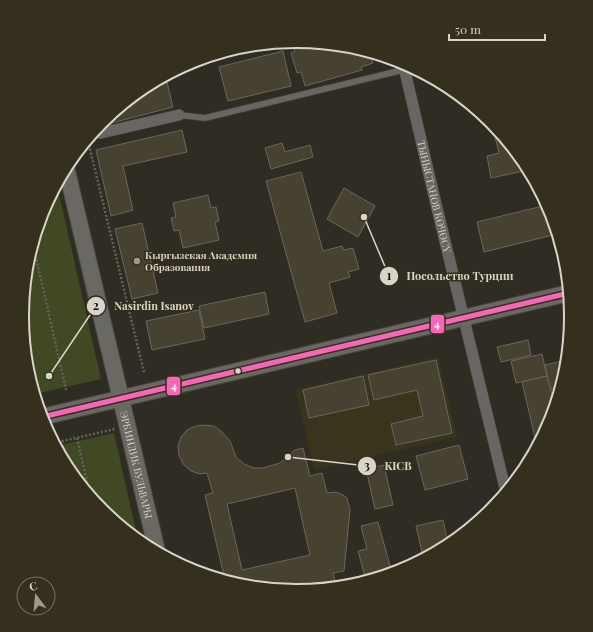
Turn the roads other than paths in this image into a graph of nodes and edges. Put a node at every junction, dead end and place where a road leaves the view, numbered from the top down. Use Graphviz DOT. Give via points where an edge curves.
graph roads {
  1 [pos="399,69"];
  2 [pos="407,73"];
  3 [pos="179,115"];
  4 [pos="102,133"];
  5 [pos="68,176"];
  6 [pos="563,294"];
  7 [pos="463,318"];
  8 [pos="122,398"];
  9 [pos="48,416"];
  10 [pos="504,485"];
  11 [pos="155,543"];
  1 -- 3 [label="lane" via="205,118"];
  2 -- 7 [label="street, ТЫНЫСТАНОВ КӨЧӨСҮ"];
  3 -- 4 [label="street"];
  5 -- 8 [label="main road, ЭРКИНДИК БУЛЬВАРЫ"];
  6 -- 7 [label="main road"];
  7 -- 8 [label="main road"];
  7 -- 10 [label="street, ТЫНЫСТАНОВ КӨЧӨСҮ"];
  8 -- 9 [label="main road"];
  8 -- 11 [label="main road, ЭРКИНДИК БУЛЬВАРЫ"];
}
